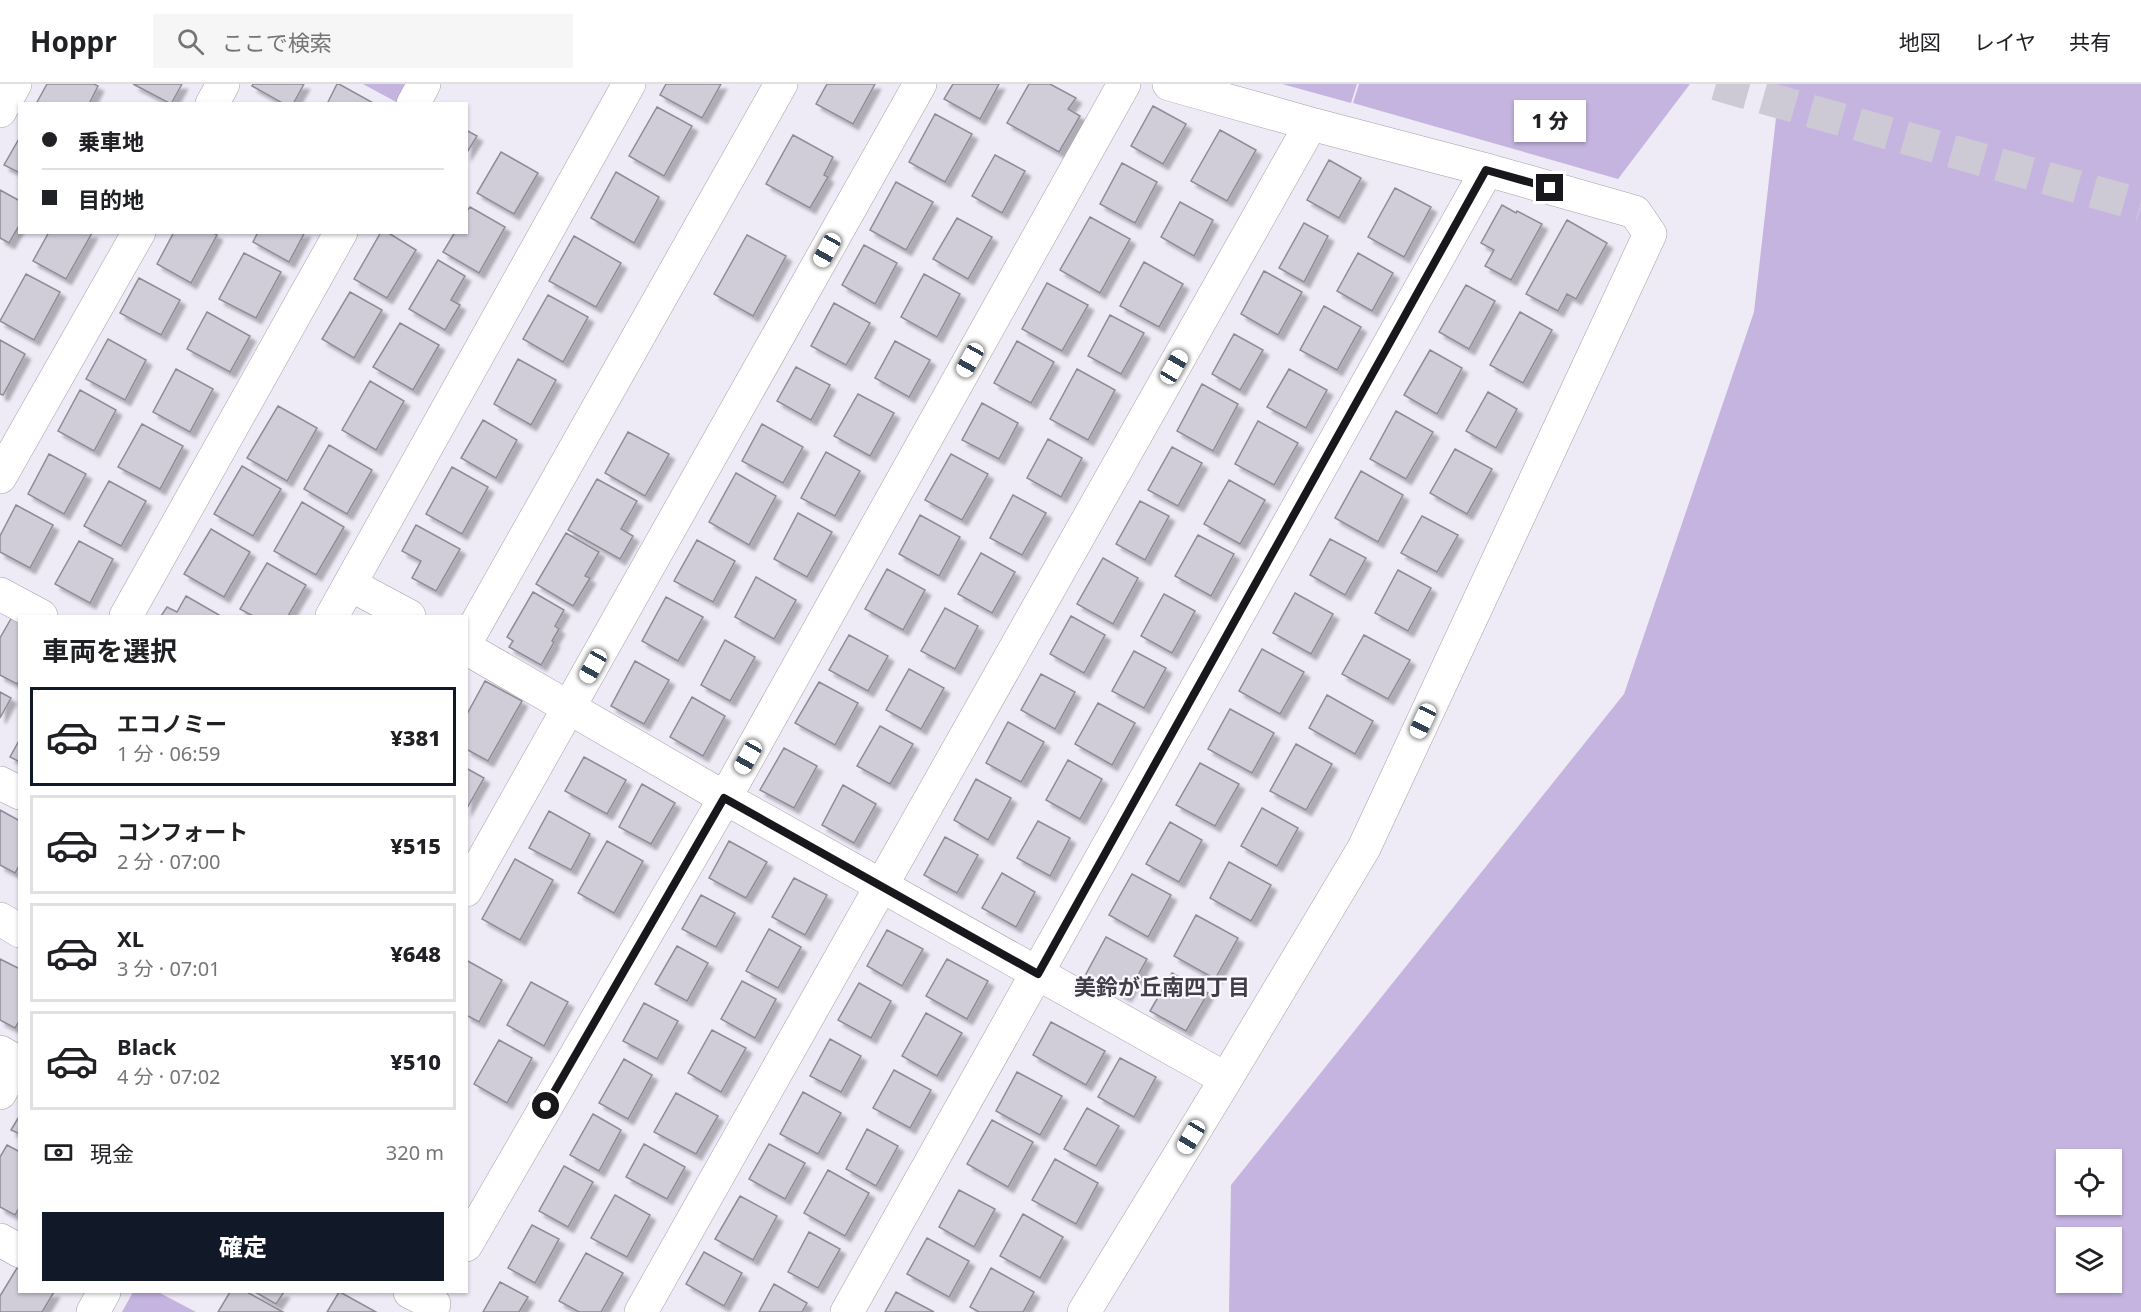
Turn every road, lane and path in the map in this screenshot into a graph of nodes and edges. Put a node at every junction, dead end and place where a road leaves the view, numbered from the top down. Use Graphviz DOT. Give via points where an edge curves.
graph roads {
  1 [pos="15,84"];
  2 [pos="223,84"];
  3 [pos="424,84"];
  4 [pos="629,84"];
  5 [pos="781,84"];
  6 [pos="920,84"];
  7 [pos="1124,84"];
  8 [pos="1169,84"];
  9 [pos="213,102"];
  10 [pos="414,102"];
  11 [pos="0,111"];
  12 [pos="1311,124"];
  13 [pos="1486,170"];
  14 [pos="138,234"];
  15 [pos="340,234"];
  16 [pos="0,477"];
  17 [pos="351,585"];
  18 [pos="0,594"];
  19 [pos="39,615"];
  20 [pos="127,615"];
  21 [pos="333,615"];
  22 [pos="407,615"];
  23 [pos="468,638"];
  24 [pos="468,649"];
  25 [pos="570,707"];
  26 [pos="0,783"];
  27 [pos="18,793"];
  28 [pos="724,798"];
  29 [pos="881,885"];
  30 [pos="468,886"];
  31 [pos="0,919"];
  32 [pos="18,930"];
  33 [pos="1038,974"];
  34 [pos="0,1052"];
  35 [pos="1226,1079"];
  36 [pos="0,1093"];
  37 [pos="477,1202"];
  38 [pos="468,1237"];
  39 [pos="0,1240"];
  40 [pos="18,1250"];
  41 [pos="641,1312"];
  42 [pos="847,1312"];
  43 [pos="1084,1312"];
  1 -- 11 [label="street"];
  2 -- 9 [label="street"];
  3 -- 10 [label="street"];
  4 -- 17 [label="street"];
  5 -- 23 [label="street"];
  6 -- 25 [label="street"];
  7 -- 28 [label="street"];
  8 -- 12 [label="street"];
  12 -- 13 [label="street"];
  12 -- 29 [label="street"];
  13 -- 33 [label="street"];
  13 -- 35 [label="street" via="1635,213 1650,234 1364,848"];
  14 -- 16 [label="street"];
  15 -- 20 [label="street"];
  17 -- 21 [label="street"];
  17 -- 22 [label="street"];
  18 -- 19 [label="street"];
  24 -- 25 [label="street"];
  25 -- 28 [label="street"];
  25 -- 30 [label="street"];
  26 -- 27 [label="street"];
  28 -- 29 [label="street"];
  28 -- 37 [label="street"];
  29 -- 33 [label="street"];
  29 -- 41 [label="street"];
  31 -- 32 [label="street"];
  33 -- 35 [label="street"];
  33 -- 42 [label="street"];
  34 -- 36 [label="street" via="17,1062"];
  35 -- 43 [label="street"];
  37 -- 38 [label="street"];
  39 -- 40 [label="street"];
}
